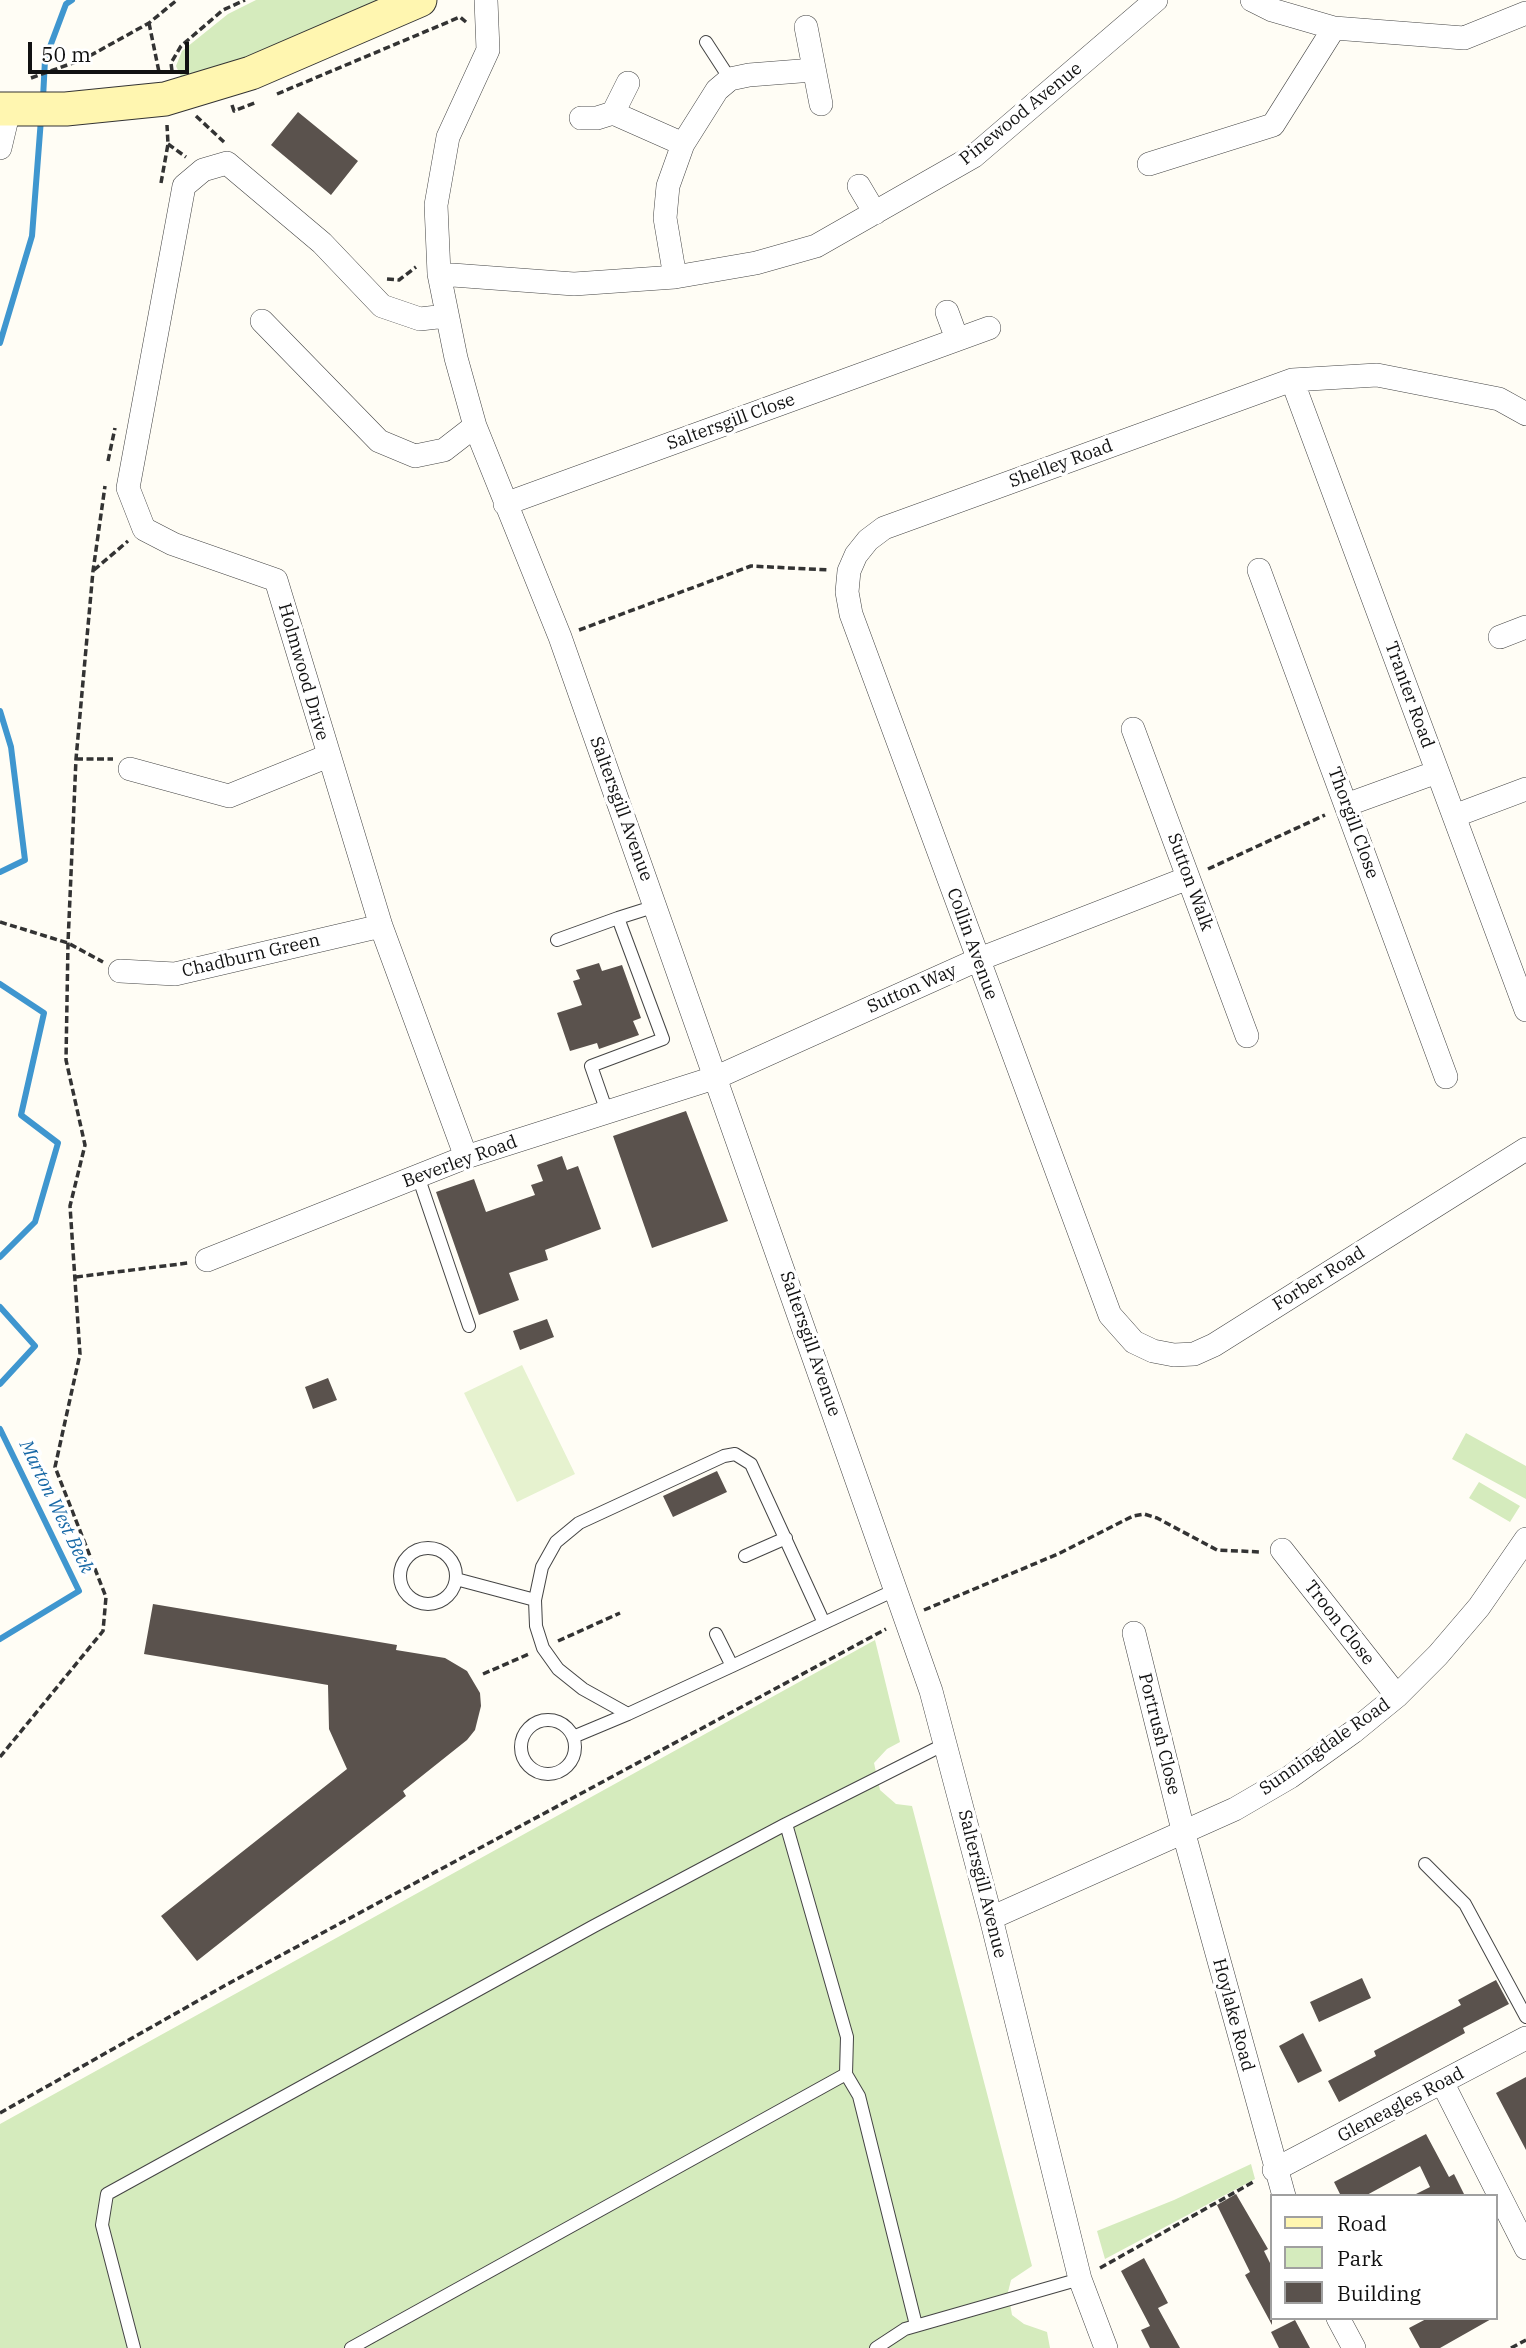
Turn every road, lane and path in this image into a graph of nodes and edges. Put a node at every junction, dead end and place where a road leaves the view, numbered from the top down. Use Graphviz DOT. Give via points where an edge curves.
graph roads {
  1 [pos="177,0"];
  2 [pos="245,0"];
  3 [pos="420,0"];
  4 [pos="486,0"];
  5 [pos="1156,0"];
  6 [pos="1266,3"];
  7 [pos="1526,13"];
  8 [pos="149,23"];
  9 [pos="806,27"];
  10 [pos="1334,28"];
  11 [pos="473,29"];
  12 [pos="706,42"];
  13 [pos="813,70"];
  14 [pos="730,79"];
  15 [pos="628,83"];
  16 [pos="18,102"];
  17 [pos="821,104"];
  18 [pos="171,107"];
  19 [pos="219,107"];
  20 [pos="206,111"];
  21 [pos="613,113"];
  22 [pos="194,114"];
  23 [pos="581,118"];
  24 [pos="683,144"];
  25 [pos="0,148"];
  26 [pos="229,155"];
  27 [pos="1149,164"];
  28 [pos="859,186"];
  29 [pos="875,213"];
  30 [pos="419,260"];
  31 [pos="439,274"];
  32 [pos="675,277"];
  33 [pos="378,278"];
  34 [pos="947,312"];
  35 [pos="446,316"];
  36 [pos="262,321"];
  37 [pos="989,328"];
  38 [pos="957,339"];
  39 [pos="1292,380"];
  40 [pos="1526,414"];
  41 [pos="475,426"];
  42 [pos="505,504"];
  43 [pos="144,529"];
  44 [pos="1259,570"];
  45 [pos="849,571"];
  46 [pos="1526,627"];
  47 [pos="1500,636"];
  48 [pos="560,637"];
  49 [pos="1133,729"];
  50 [pos="328,756"];
  51 [pos="76,758"];
  52 [pos="130,769"];
  53 [pos="1437,772"];
  54 [pos="1526,789"];
  55 [pos="1346,805"];
  56 [pos="1454,816"];
  57 [pos="1188,878"];
  58 [pos="656,906"];
  59 [pos="618,918"];
  60 [pos="0,923"];
  61 [pos="381,926"];
  62 [pos="557,940"];
  63 [pos="68,943"];
  64 [pos="978,960"];
  65 [pos="120,971"];
  66 [pos="1526,1010"];
  67 [pos="1247,1036"];
  68 [pos="717,1077"];
  69 [pos="1446,1077"];
  70 [pos="607,1112"];
  71 [pos="1526,1149"];
  72 [pos="466,1157"];
  73 [pos="418,1176"];
  74 [pos="207,1259"];
  75 [pos="76,1277"];
  76 [pos="1110,1315"];
  77 [pos="469,1326"];
  78 [pos="786,1538"];
  79 [pos="1526,1539"];
  80 [pos="1282,1550"];
  81 [pos="746,1556"];
  82 [pos="456,1579"];
  83 [pos="895,1590"];
  84 [pos="535,1600"];
  85 [pos="906,1618"];
  86 [pos="824,1623"];
  87 [pos="1134,1633"];
  88 [pos="716,1634"];
  89 [pos="732,1666"];
  90 [pos="1397,1696"];
  91 [pos="628,1714"];
  92 [pos="573,1737"];
  93 [pos="947,1743"];
  94 [pos="0,1757"];
  95 [pos="786,1824"];
  96 [pos="1184,1834"];
  97 [pos="1425,1864"];
  98 [pos="991,1918"];
  99 [pos="1526,2017"];
  100 [pos="1526,2038"];
  101 [pos="846,2074"];
  102 [pos="1442,2082"];
  103 [pos="0,2113"];
  104 [pos="1274,2170"];
  105 [pos="1283,2194"];
  106 [pos="1526,2248"];
  107 [pos="1080,2279"];
  108 [pos="1339,2320"];
  109 [pos="916,2325"];
  110 [pos="1526,2340"];
  111 [pos="134,2348"];
  112 [pos="351,2348"];
  113 [pos="876,2348"];
  114 [pos="1106,2348"];
  115 [pos="1354,2348"];
  116 [pos="1511,2348"];
  1 -- 8 [label="path"];
  2 -- 18 [label="path" via="223,10 181,46 171,63"];
  3 -- 18 [label="street"];
  4 -- 31 [label="street, Saltersgill Avenue" via="488,50 447,137 436,205"];
  5 -- 29 [label="street, Pinewood Avenue" via="974,156"];
  6 -- 10 [label="street"];
  7 -- 10 [label="street" via="1464,38"];
  8 -- 16 [label="path"];
  8 -- 18 [label="path"];
  9 -- 13 [label="street"];
  10 -- 27 [label="street" via="1272,125"];
  11 -- 19 [label="path" via="460,18 234,111 231,103"];
  12 -- 14 [label="lane"];
  13 -- 14 [label="street"];
  13 -- 17 [label="street"];
  14 -- 24 [label="street" via="717,90"];
  15 -- 21 [label="street"];
  16 -- 18 [label="street" via="66,109"];
  16 -- 25 [label="street"];
  18 -- 22 [label="path"];
  20 -- 22 [label="path"];
  21 -- 23 [label="street"];
  21 -- 24 [label="street"];
  22 -- 26 [label="path"];
  24 -- 32 [label="street" via="668,186 665,218"];
  26 -- 35 [label="street" via="382,306 420,319"];
  26 -- 43 [label="street" via="184,186 128,488"];
  28 -- 29 [label="street"];
  29 -- 32 [label="street, Pinewood Avenue" via="816,246 756,263"];
  30 -- 33 [label="path" via="415,270 399,280"];
  31 -- 32 [label="street, Pinewood Avenue" via="574,284"];
  31 -- 35 [label="street, Saltersgill Avenue"];
  34 -- 38 [label="street"];
  35 -- 41 [label="street, Saltersgill Avenue"];
  36 -- 41 [label="street" via="379,441 415,456 444,450"];
  37 -- 38 [label="street, Saltersgill Close"];
  38 -- 42 [label="street, Saltersgill Close"];
  39 -- 40 [label="street, Shelley Road" via="1377,375 1499,400"];
  39 -- 45 [label="street, Shelley Road" via="884,528 868,540"];
  39 -- 53 [label="street, Tranter Road"];
  41 -- 42 [label="street, Saltersgill Avenue"];
  42 -- 48 [label="street, Saltersgill Avenue"];
  43 -- 50 [label="street, Holmwood Drive" via="173,544 276,580"];
  43 -- 51 [label="path" via="93,571"];
  44 -- 55 [label="street, Thorgill Close"];
  45 -- 48 [label="path" via="751,566"];
  45 -- 64 [label="street, Collin Avenue" via="851,614"];
  46 -- 47 [label="street"];
  48 -- 58 [label="street, Saltersgill Avenue"];
  49 -- 57 [label="street, Sutton Walk"];
  50 -- 52 [label="street" via="229,796"];
  50 -- 61 [label="street, Holmwood Drive"];
  51 -- 52 [label="path" via="113,759"];
  51 -- 63 [label="path"];
  53 -- 55 [label="street"];
  53 -- 56 [label="street, Tranter Road"];
  54 -- 56 [label="street"];
  55 -- 57 [label="path"];
  55 -- 69 [label="street, Thorgill Close"];
  56 -- 66 [label="street, Tranter Road"];
  57 -- 64 [label="street, Sutton Way"];
  57 -- 67 [label="street, Sutton Walk"];
  58 -- 59 [label="lane"];
  58 -- 68 [label="street, Saltersgill Avenue"];
  59 -- 62 [label="lane"];
  59 -- 70 [label="lane" via="663,1039 591,1066"];
  60 -- 63 [label="path"];
  61 -- 65 [label="street, Chadburn Green" via="175,974"];
  61 -- 72 [label="street, Holmwood Drive"];
  63 -- 65 [label="path"];
  63 -- 75 [label="path" via="66,1060 85,1145 70,1206"];
  64 -- 68 [label="street, Sutton Way"];
  64 -- 76 [label="street, Collin Avenue"];
  68 -- 70 [label="street, Beverley Road"];
  68 -- 83 [label="street, Saltersgill Avenue"];
  70 -- 72 [label="street, Beverley Road"];
  71 -- 76 [label="street, Forber Road" via="1194,1354 1153,1352 1134,1342"];
  72 -- 73 [label="street, Beverley Road"];
  73 -- 74 [label="street, Beverley Road"];
  73 -- 77 [label="lane"];
  74 -- 75 [label="path"];
  75 -- 94 [label="path" via="80,1354 55,1467 106,1597 103,1631"];
  78 -- 81 [label="lane"];
  78 -- 84 [label="lane" via="751,1464 735,1454 724,1455 579,1524 556,1542 542,1567"];
  78 -- 86 [label="lane"];
  79 -- 90 [label="street, Sunningdale Road" via="1479,1607"];
  80 -- 85 [label="path" via="1217,1550 1144,1514"];
  80 -- 90 [label="street, Troon Close"];
  82 -- 82 [label="lane" via="448,1596 431,1604 413,1600 400,1576 413,1553 430,1548 447,1555"];
  82 -- 84 [label="lane"];
  83 -- 85 [label="street, Saltersgill Avenue"];
  83 -- 86 [label="lane"];
  84 -- 91 [label="lane" via="543,1648 558,1669"];
  85 -- 93 [label="street, Saltersgill Avenue"];
  85 -- 103 [label="path" via="224,1986"];
  86 -- 89 [label="lane"];
  87 -- 96 [label="street, Portrush Close"];
  88 -- 89 [label="lane"];
  89 -- 91 [label="lane"];
  90 -- 96 [label="street, Sunningdale Road" via="1290,1777"];
  91 -- 92 [label="lane"];
  92 -- 92 [label="lane" via="571,1761 558,1772 533,1769 523,1755 521,1746 528,1729 543,1720 561,1723"];
  93 -- 95 [label="lane"];
  93 -- 98 [label="street, Saltersgill Avenue"];
  95 -- 101 [label="lane" via="846,2037"];
  95 -- 111 [label="lane" via="107,2194 102,2225"];
  96 -- 98 [label="street, Sunningdale Road"];
  96 -- 104 [label="street, Hoylake Road"];
  97 -- 99 [label="lane" via="1465,1904"];
  98 -- 107 [label="street, Saltersgill Avenue"];
  100 -- 102 [label="street, Gleneagles Road"];
  101 -- 109 [label="lane" via="859,2096"];
  101 -- 112 [label="lane"];
  102 -- 104 [label="street, Gleneagles Road"];
  102 -- 106 [label="street"];
  104 -- 105 [label="street, Hoylake Road"];
  104 -- 107 [label="path"];
  107 -- 109 [label="lane"];
  107 -- 114 [label="street, Saltersgill Avenue"];
  108 -- 115 [label="street"];
  109 -- 113 [label="lane"];
  110 -- 116 [label="path"];
}
